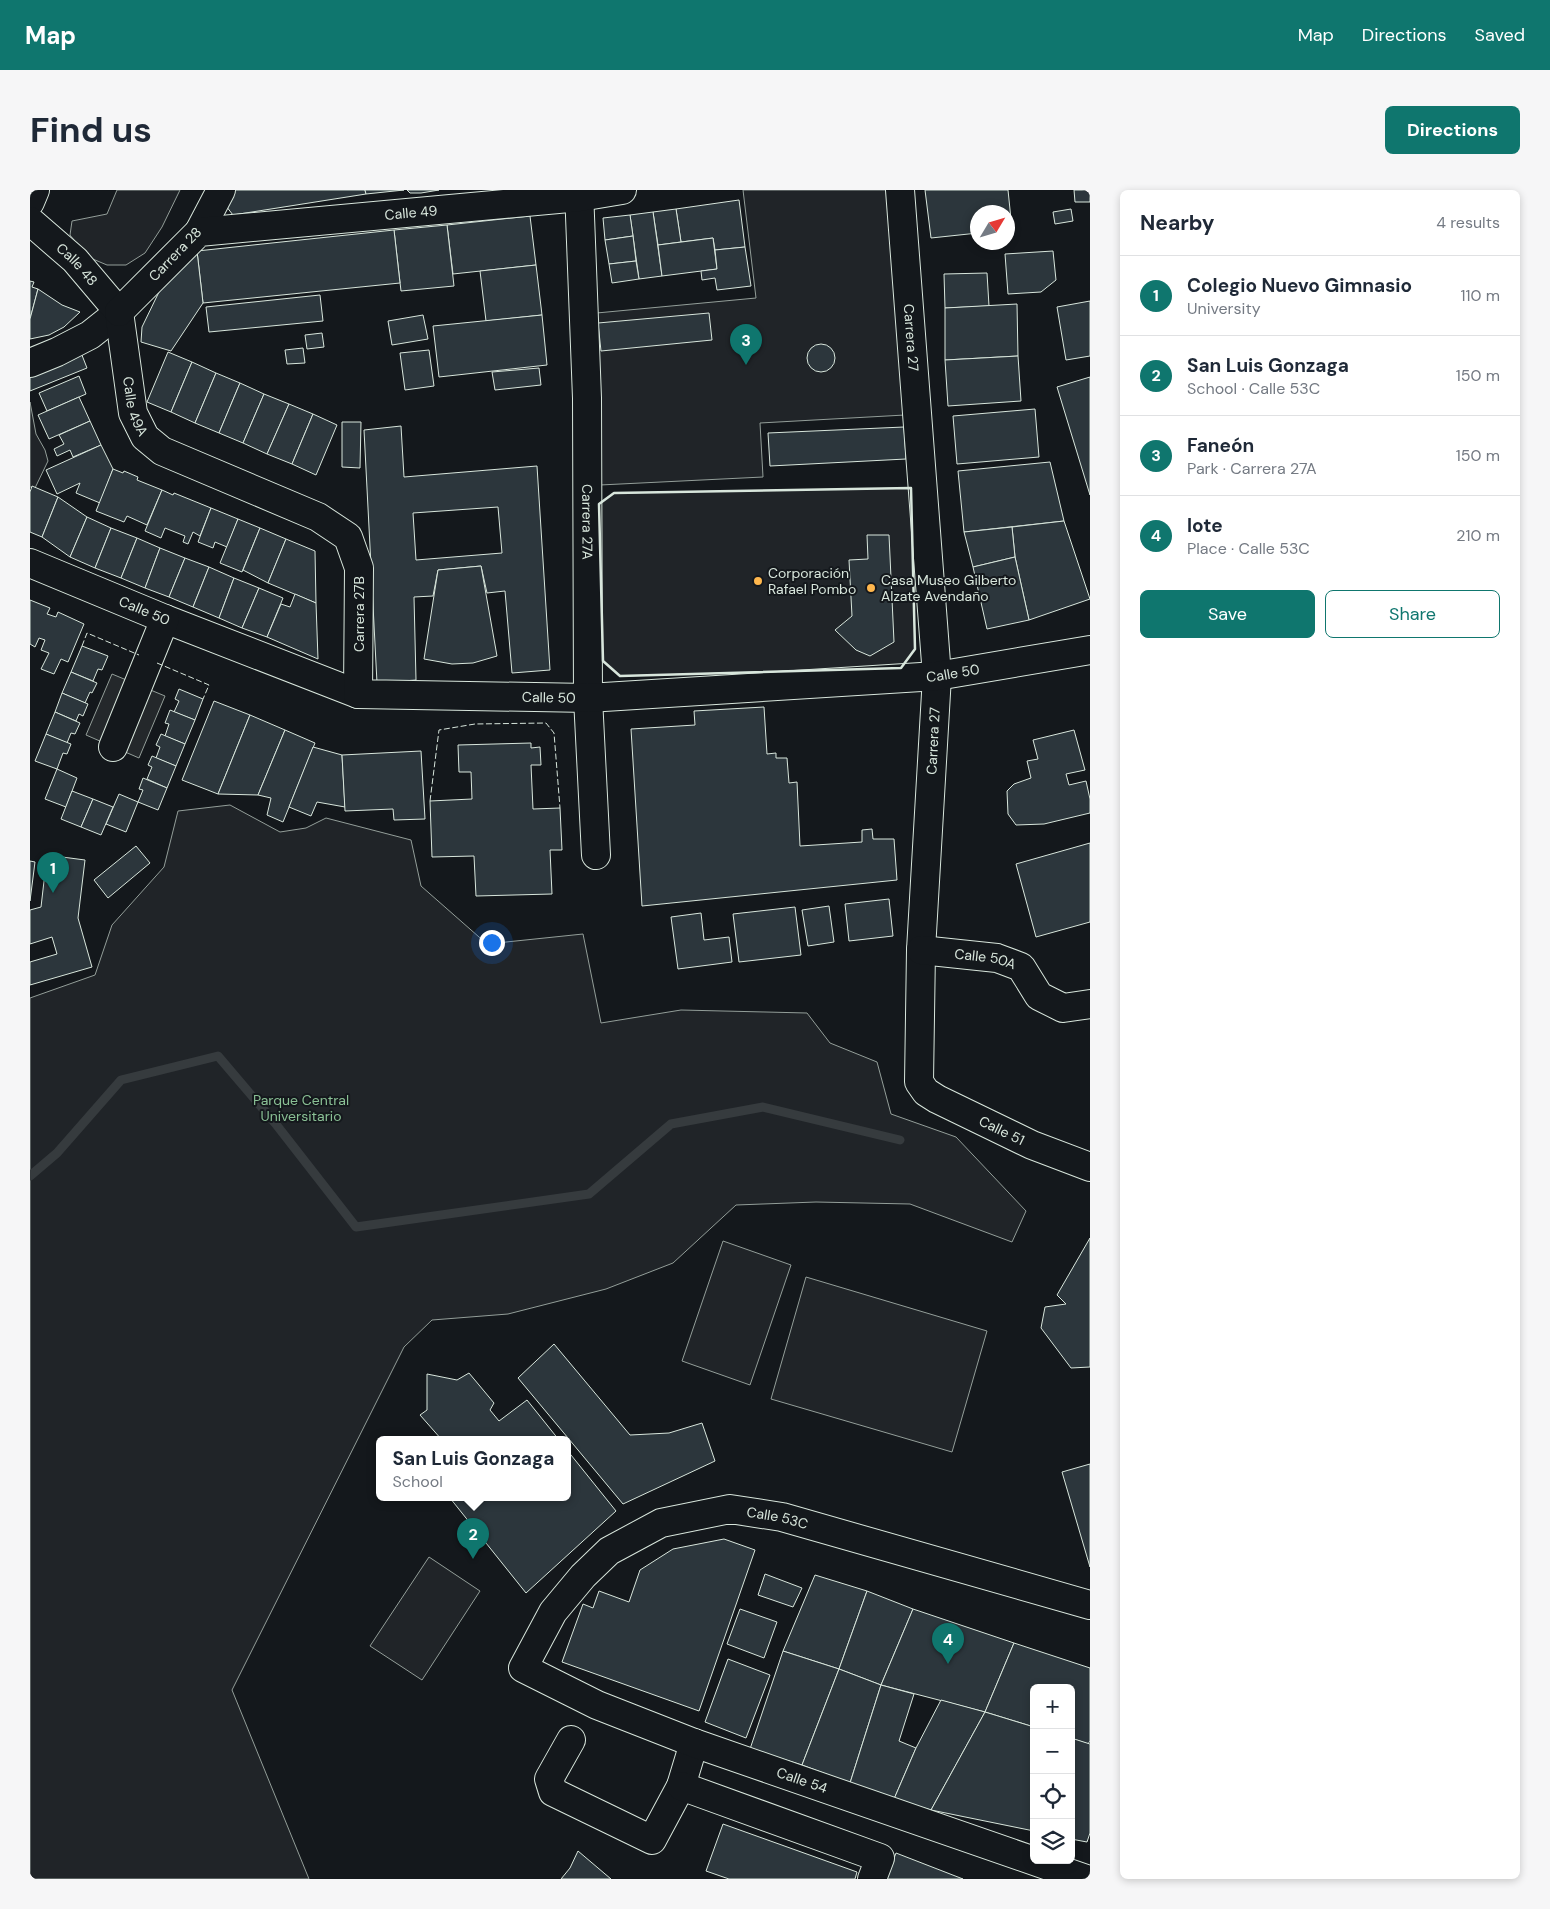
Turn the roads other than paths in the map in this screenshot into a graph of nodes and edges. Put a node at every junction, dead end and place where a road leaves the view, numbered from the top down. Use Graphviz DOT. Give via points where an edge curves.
graph roads {
  1 [pos="35,190"];
  2 [pos="221,190"];
  3 [pos="622,190"];
  4 [pos="900,190"];
  5 [pos="580,193"];
  6 [pos="30,202"];
  7 [pos="30,221"];
  8 [pos="199,232"];
  9 [pos="119,312"];
  10 [pos="30,363"];
  11 [pos="348,537"];
  12 [pos="30,563"];
  13 [pos="165,618"];
  14 [pos="1090,650"];
  15 [pos="937,676"];
  16 [pos="358,694"];
  17 [pos="588,698"];
  18 [pos="113,747"];
  19 [pos="596,855"];
  20 [pos="921,950"];
  21 [pos="1090,1004"];
  22 [pos="920,1082"];
  23 [pos="1090,1167"];
  24 [pos="1090,1605"];
  25 [pos="523,1668"];
  26 [pos="571,1740"];
  27 [pos="694,1743"];
  28 [pos="682,1786"];
  29 [pos="872,1879"];
  30 [pos="1086,1879"];
  1 -- 6 [label="street"];
  2 -- 8 [label="street, Carrera 28"];
  3 -- 5 [label="street, Calle 49"];
  4 -- 15 [label="street, Carrera 27"];
  5 -- 8 [label="street, Calle 49"];
  5 -- 17 [label="street, Carrera 27A" via="586,398"];
  7 -- 9 [label="street, Calle 48" via="75,260"];
  8 -- 9 [label="street, Carrera 28"];
  9 -- 10 [label="street" via="90,335"];
  9 -- 11 [label="street, Calle 49A" via="133,413 145,437 162,451 318,516"];
  11 -- 16 [label="street, Carrera 27B" via="359,568"];
  12 -- 13 [label="street, Calle 50"];
  13 -- 16 [label="street, Calle 50"];
  13 -- 18 [label="street"];
  14 -- 15 [label="street, Calle 50"];
  15 -- 17 [label="street, Calle 50"];
  15 -- 20 [label="street, Carrera 27"];
  16 -- 17 [label="street, Calle 50"];
  17 -- 19 [label="street, Carrera 27A"];
  20 -- 21 [label="street, Calle 50A" via="997,958 1021,967 1039,996 1063,1008"];
  20 -- 22 [label="street, Carrera 27"];
  22 -- 23 [label="street, Calle 51" via="926,1092 937,1099 1032,1145"];
  24 -- 25 [label="street, Calle 53C" via="782,1517 730,1509 661,1523 609,1551 553,1612"];
  25 -- 27 [label="street, Calle 54" via="597,1704"];
  26 -- 28 [label="street" via="549,1779 553,1792 652,1840"];
  27 -- 28 [label="street"];
  27 -- 30 [label="street, Calle 54"];
  28 -- 29 [label="street" via="880,1858"];
}
